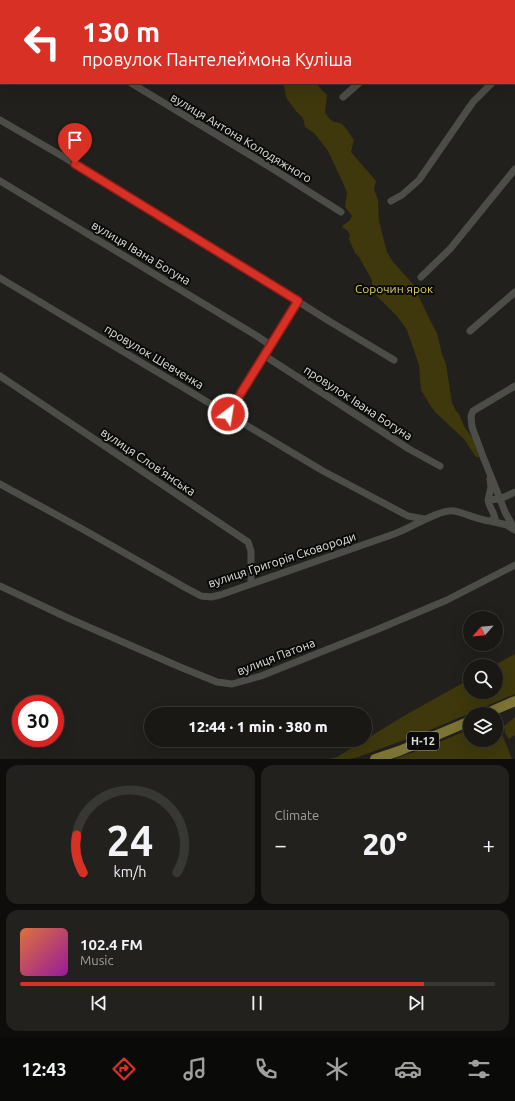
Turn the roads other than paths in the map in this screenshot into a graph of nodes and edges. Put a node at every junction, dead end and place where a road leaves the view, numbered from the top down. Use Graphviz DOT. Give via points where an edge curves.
graph roads {
  1 [pos="133,84"];
  2 [pos="358,84"];
  3 [pos="491,84"];
  4 [pos="343,97"];
  5 [pos="0,120"];
  6 [pos="515,169"];
  7 [pos="0,182"];
  8 [pos="391,201"];
  9 [pos="341,212"];
  10 [pos="421,277"];
  11 [pos="0,278"];
  12 [pos="515,292"];
  13 [pos="298,301"];
  14 [pos="470,331"];
  15 [pos="270,345"];
  16 [pos="265,356"];
  17 [pos="394,360"];
  18 [pos="0,376"];
  19 [pos="515,386"];
  20 [pos="228,414"];
  21 [pos="486,465"];
  22 [pos="440,466"];
  23 [pos="0,484"];
  24 [pos="515,492"];
  25 [pos="500,499"];
  26 [pos="488,500"];
  27 [pos="424,520"];
  28 [pos="490,521"];
  29 [pos="515,530"];
  30 [pos="515,565"];
  31 [pos="251,583"];
  32 [pos="0,586"];
  33 [pos="515,702"];
  34 [pos="503,707"];
  35 [pos="463,724"];
  36 [pos="375,759"];
  1 -- 9 [label="street, вулиця Антона Колодяжного"];
  2 -- 4 [label="street"];
  3 -- 8 [label="street" via="478,96 419,180"];
  5 -- 13 [label="street"];
  6 -- 10 [label="street" via="450,249"];
  7 -- 15 [label="street, вулиця Івана Богуна"];
  11 -- 20 [label="street, провулок Шевченка"];
  12 -- 14 [label="street"];
  13 -- 15 [label="street"];
  13 -- 17 [label="street"];
  15 -- 16 [label="street"];
  16 -- 20 [label="street"];
  16 -- 22 [label="street, провулок Івана Богуна" via="409,449"];
  18 -- 31 [label="street, вулиця Слов'янська" via="248,542 251,551"];
  19 -- 21 [label="street" via="476,409 472,414 471,423"];
  20 -- 27 [label="street, провулок Шевченка" via="337,478 408,516"];
  21 -- 25 [label="street"];
  21 -- 26 [label="street" via="491,487"];
  23 -- 31 [label="street, вулиця Григорія Сковороди" via="201,596 220,595"];
  24 -- 25 [label="street"];
  25 -- 26 [label="street"];
  25 -- 29 [label="street"];
  26 -- 28 [label="street" via="495,516"];
  27 -- 28 [label="street, вулиця Григорія Сковороди" via="454,511"];
  27 -- 31 [label="street, вулиця Григорія Сковороди" via="406,530"];
  28 -- 29 [label="street, вулиця Григорія Сковороди"];
  30 -- 32 [label="street, вулиця Патона" via="447,600 376,630 260,676 232,684 222,684 180,667"];
  33 -- 34 [label="main road"];
  35 -- 36 [label="main road, Н-12"];
}
